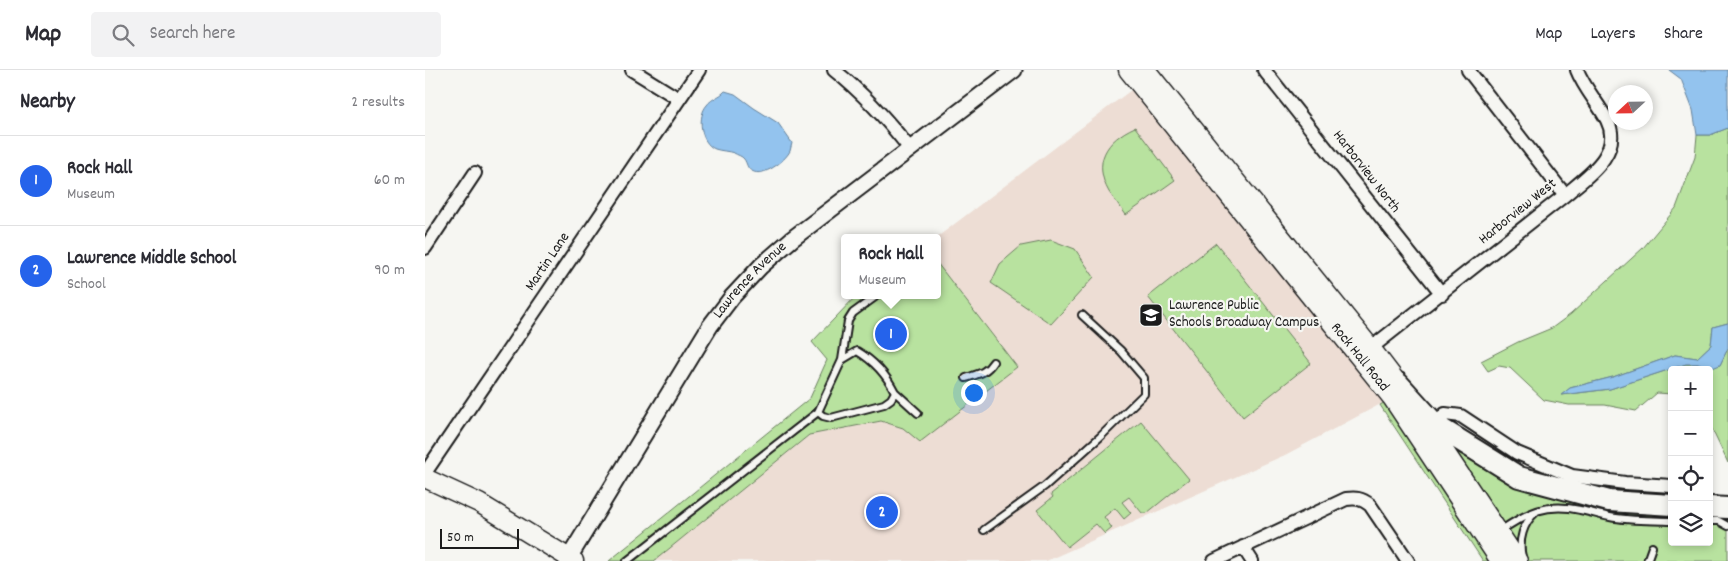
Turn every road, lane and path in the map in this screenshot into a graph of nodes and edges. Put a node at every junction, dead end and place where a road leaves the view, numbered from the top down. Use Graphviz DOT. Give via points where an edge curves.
graph roads {
  1 [pos="632,70"];
  2 [pos="699,70"];
  3 [pos="835,70"];
  4 [pos="1013,70"];
  5 [pos="1128,70"];
  6 [pos="1146,70"];
  7 [pos="1264,70"];
  8 [pos="1468,70"];
  9 [pos="1577,70"];
  10 [pos="679,99"];
  11 [pos="910,149"];
  12 [pos="475,173"];
  13 [pos="1565,195"];
  14 [pos="1255,216"];
  15 [pos="425,248"];
  16 [pos="1442,294"];
  17 [pos="872,299"];
  18 [pos="1082,315"];
  19 [pos="1371,348"];
  20 [pos="842,360"];
  21 [pos="993,362"];
  22 [pos="966,378"];
  23 [pos="1398,382"];
  24 [pos="895,392"];
  25 [pos="818,412"];
  26 [pos="918,414"];
  27 [pos="1437,426"];
  28 [pos="425,473"];
  29 [pos="425,478"];
  30 [pos="1668,486"];
  31 [pos="1668,505"];
  32 [pos="1713,507"];
  33 [pos="1546,508"];
  34 [pos="1728,508"];
  35 [pos="1668,521"];
  36 [pos="1713,521"];
  37 [pos="1728,526"];
  38 [pos="984,530"];
  39 [pos="1492,536"];
  40 [pos="1243,547"];
  41 [pos="1653,547"];
  42 [pos="570,560"];
  43 [pos="627,561"];
  44 [pos="1214,561"];
  45 [pos="1252,561"];
  46 [pos="1408,561"];
  47 [pos="1500,561"];
  48 [pos="1518,561"];
  49 [pos="1523,561"];
  50 [pos="1647,561"];
  1 -- 10 [label="street"];
  2 -- 10 [label="street, Martin Lane"];
  3 -- 11 [label="street" via="884,115"];
  4 -- 11 [label="street, Lawrence Avenue"];
  5 -- 14 [label="main road, Rock Hall Road"];
  6 -- 14 [label="main road, Rock Hall Road"];
  7 -- 16 [label="street, Harborview North"];
  8 -- 13 [label="street"];
  9 -- 13 [label="street, Harborview West" via="1608,120 1611,138 1605,158 1596,170"];
  10 -- 28 [label="street, Martin Lane"];
  11 -- 42 [label="street, Lawrence Avenue" via="792,238 732,297 695,348"];
  12 -- 15 [label="street"];
  13 -- 16 [label="street, Harborview West"];
  14 -- 19 [label="main road, Rock Hall Road"];
  14 -- 39 [label="main road, Rock Hall Road" via="1393,398"];
  16 -- 19 [label="street, Harborview West"];
  17 -- 20 [label="lane" via="853,313 848,321"];
  18 -- 38 [label="lane" via="1121,351 1144,378 1144,394 1045,486"];
  19 -- 23 [label="main road, Rock Hall Road"];
  20 -- 24 [label="lane" via="857,352 869,358 889,380"];
  20 -- 25 [label="lane"];
  21 -- 22 [label="lane" via="983,373"];
  23 -- 27 [label="highway"];
  23 -- 39 [label="main road, Rock Hall Road"];
  24 -- 25 [label="lane" via="884,404 831,418"];
  24 -- 26 [label="lane"];
  25 -- 43 [label="lane"];
  27 -- 30 [label="street" via="1445,414 1461,416 1517,453 1571,476"];
  27 -- 31 [label="highway" via="1519,477 1609,501"];
  29 -- 42 [label="main road" via="479,503"];
  32 -- 34 [label="highway"];
  33 -- 35 [label="lane" via="1558,506 1611,518"];
  33 -- 39 [label="lane" via="1531,512"];
  33 -- 49 [label="lane" via="1532,516 1525,526 1521,545"];
  36 -- 37 [label="lane"];
  39 -- 47 [label="main road, Rock Hall Road"];
  39 -- 48 [label="main road, Rock Hall Road"];
  40 -- 44 [label="street"];
  40 -- 45 [label="street"];
  40 -- 46 [label="street" via="1345,499 1358,498 1370,505"];
  41 -- 50 [label="lane"];
}
